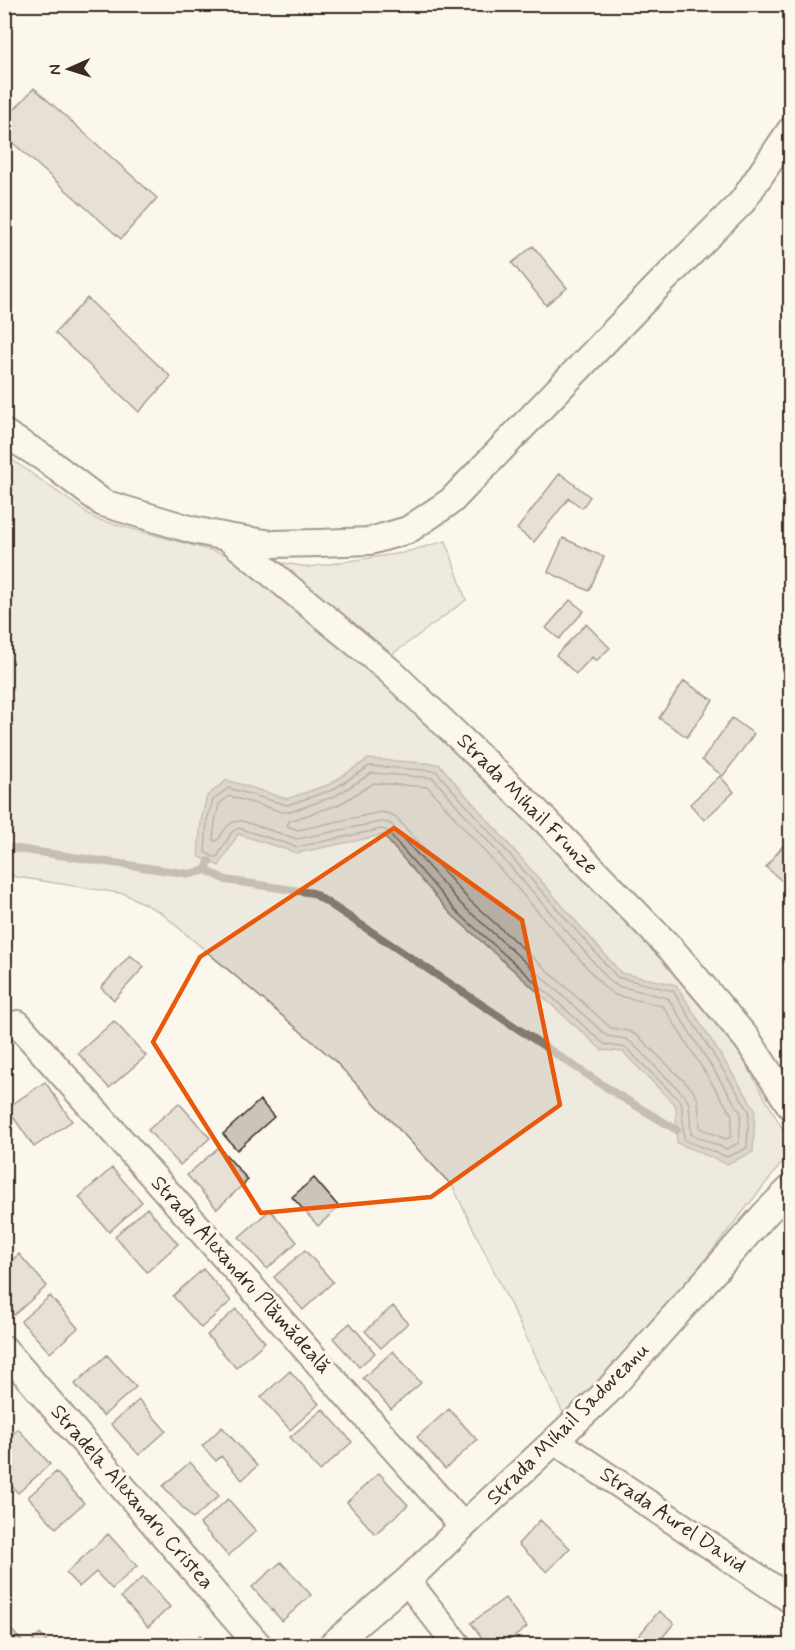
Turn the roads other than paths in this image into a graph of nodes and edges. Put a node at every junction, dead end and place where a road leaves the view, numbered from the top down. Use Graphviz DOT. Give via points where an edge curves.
graph roads {
  1 [pos="790,131"];
  2 [pos="4,434"];
  3 [pos="227,537"];
  4 [pos="18,1024"];
  5 [pos="790,1105"];
  6 [pos="790,1189"];
  7 [pos="4,1349"];
  8 [pos="555,1441"];
  9 [pos="463,1526"];
  10 [pos="407,1581"];
  11 [pos="790,1599"];
  12 [pos="259,1646"];
  13 [pos="331,1646"];
  14 [pos="458,1646"];
  1 -- 3 [label="street" via="742,202 451,501 408,530 370,541 272,544"];
  2 -- 3 [label="street" via="104,503"];
  3 -- 5 [label="street, Strada Mihail Frunze" via="390,671 537,812 672,950 747,1039"];
  4 -- 9 [label="street, Strada Alexandru Plămădeală"];
  6 -- 8 [label="street, Strada Mihail Sadoveanu" via="607,1392"];
  7 -- 12 [label="street, Stradela Alexandru Cristea"];
  8 -- 9 [label="street, Strada Mihail Sadoveanu"];
  8 -- 11 [label="street, Strada Aurel David"];
  9 -- 10 [label="street, Strada Mihail Sadoveanu"];
  10 -- 13 [label="street, Strada Mihail Sadoveanu"];
  10 -- 14 [label="street"];
}
